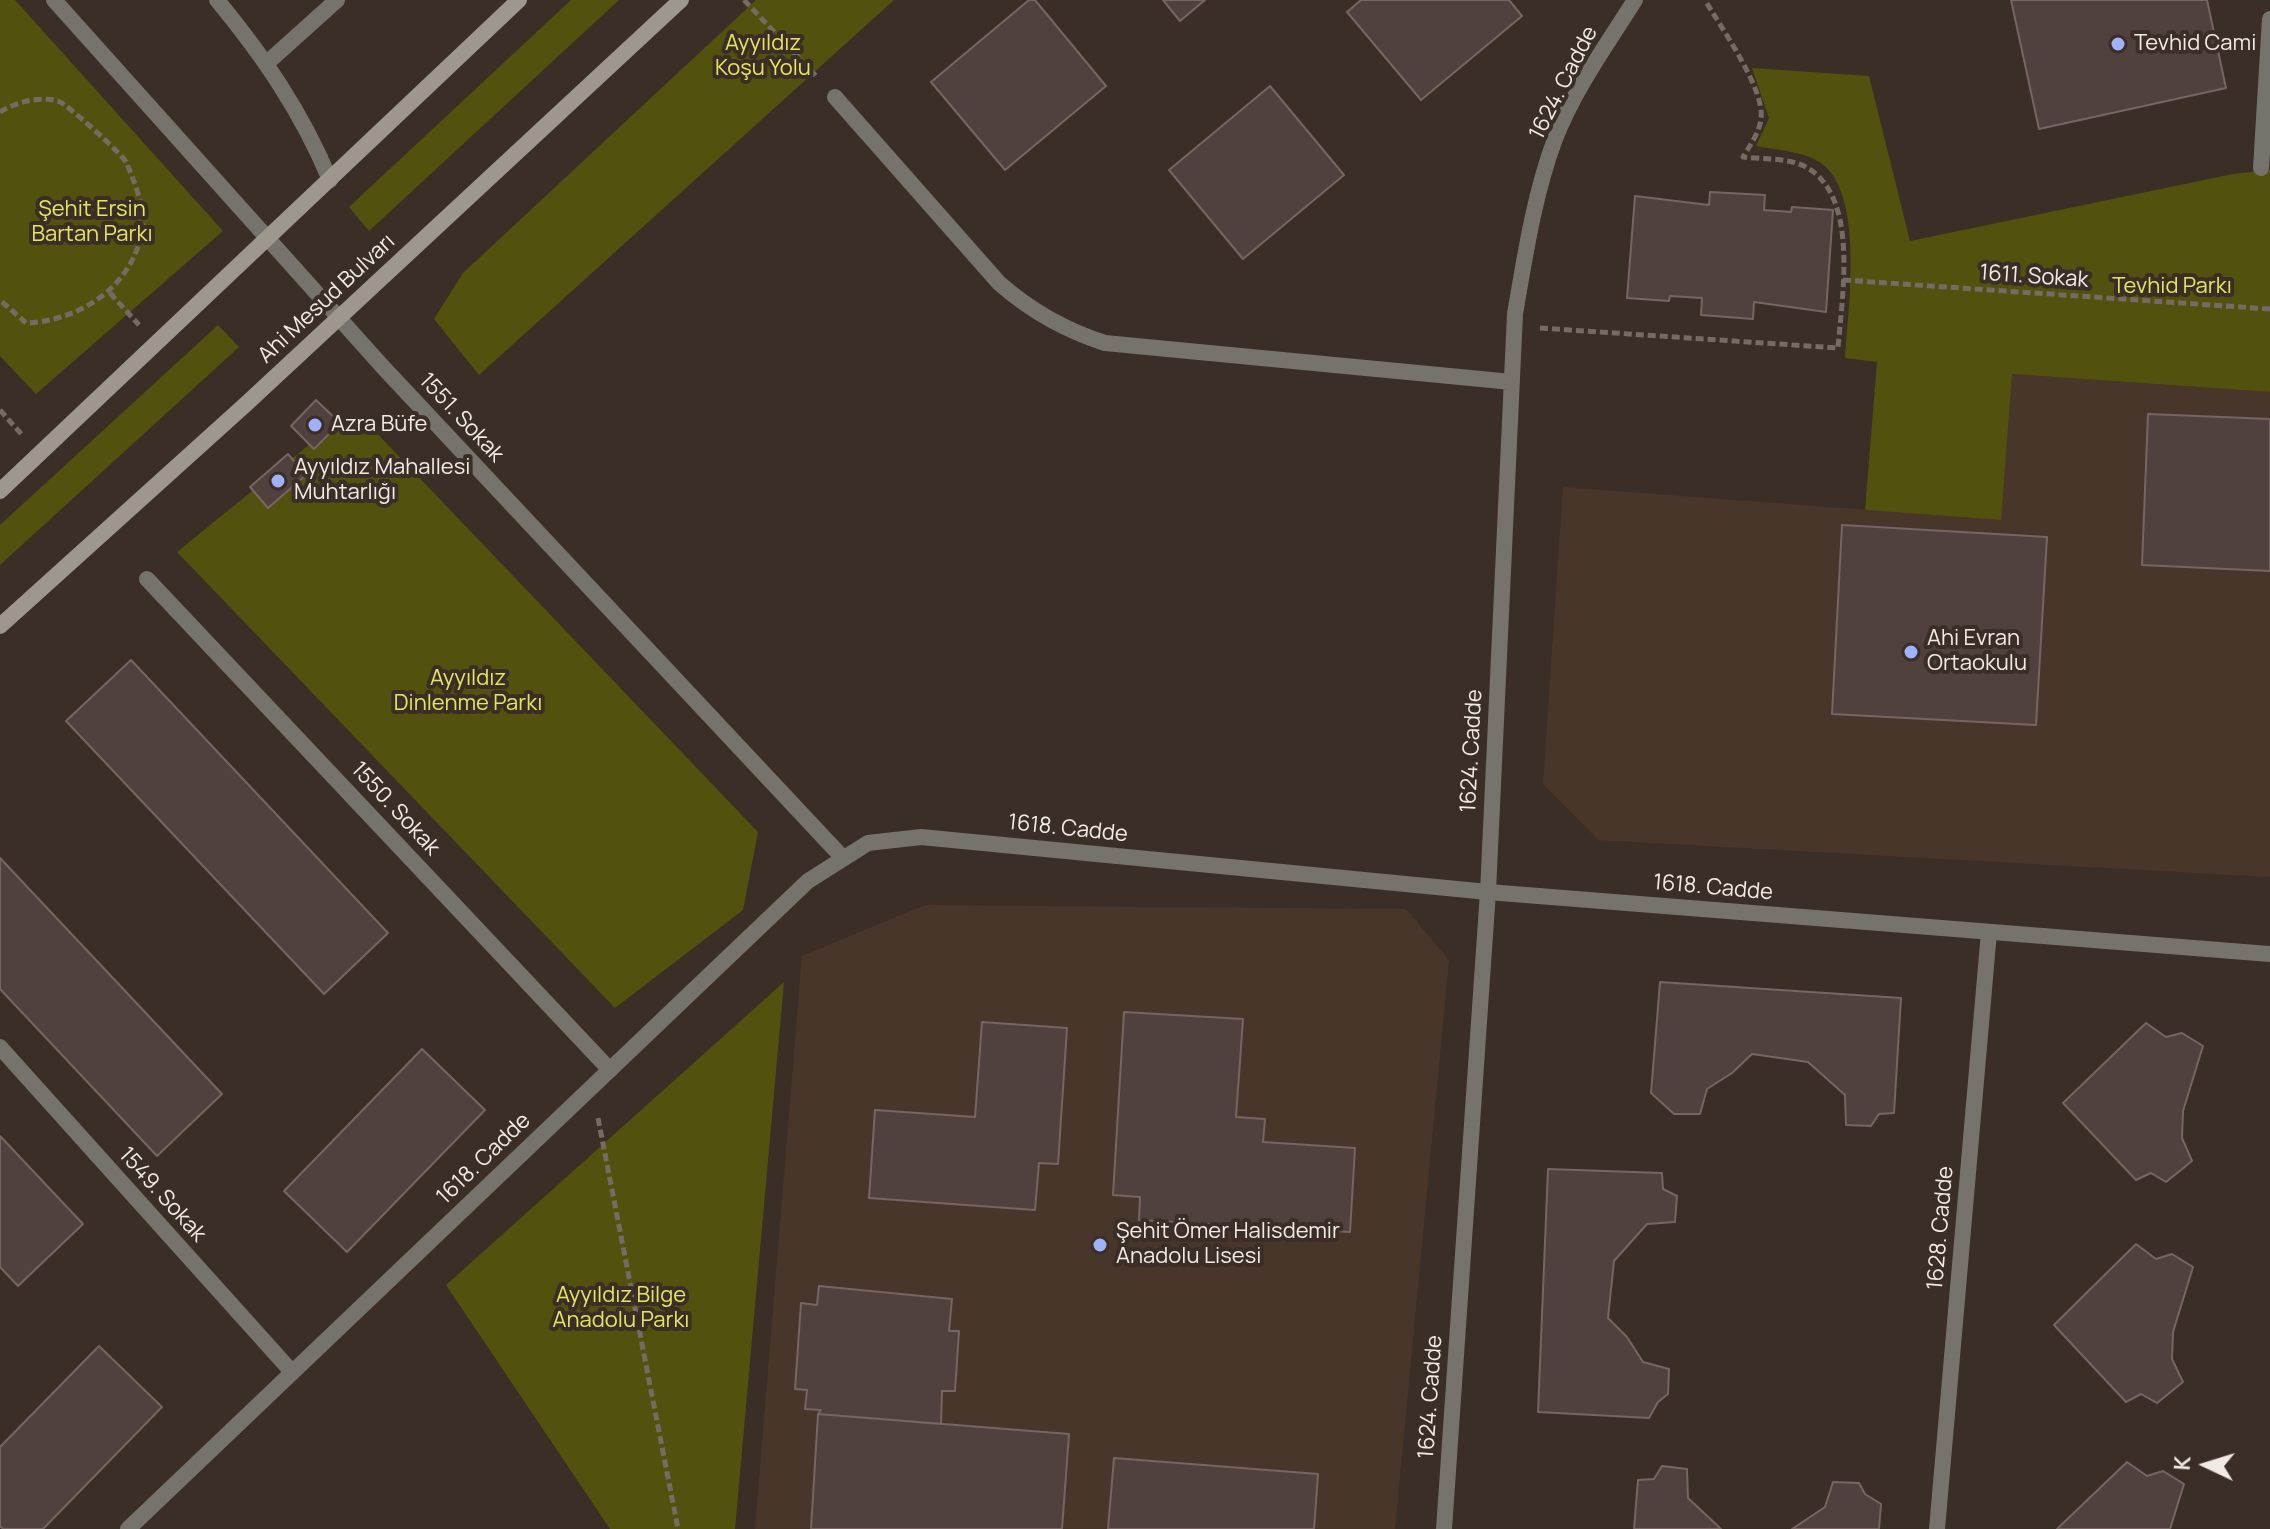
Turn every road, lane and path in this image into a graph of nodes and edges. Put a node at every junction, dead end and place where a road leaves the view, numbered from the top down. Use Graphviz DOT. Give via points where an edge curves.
graph roads {
  1 [pos="54,0"];
  2 [pos="217,0"];
  3 [pos="337,0"];
  4 [pos="519,0"];
  5 [pos="681,0"];
  6 [pos="744,0"];
  7 [pos="1635,0"];
  8 [pos="1705,0"];
  9 [pos="2270,19"];
  10 [pos="268,62"];
  11 [pos="835,97"];
  12 [pos="0,112"];
  13 [pos="2261,168"];
  14 [pos="330,180"];
  15 [pos="268,238"];
  16 [pos="1843,280"];
  17 [pos="110,293"];
  18 [pos="0,300"];
  19 [pos="2270,309"];
  20 [pos="338,318"];
  21 [pos="1515,327"];
  22 [pos="156,344"];
  23 [pos="1512,382"];
  24 [pos="0,491"];
  25 [pos="147,579"];
  26 [pos="0,626"];
  27 [pos="843,858"];
  28 [pos="1488,892"];
  29 [pos="1989,932"];
  30 [pos="2270,954"];
  31 [pos="0,1047"];
  32 [pos="610,1070"];
  33 [pos="592,1087"];
  34 [pos="292,1372"];
  35 [pos="128,1529"];
  36 [pos="678,1529"];
  37 [pos="1444,1529"];
  38 [pos="1937,1529"];
  1 -- 15 [label="street, 1551. Sokak"];
  2 -- 10 [label="street"];
  3 -- 10 [label="street"];
  4 -- 14 [label="main road"];
  5 -- 20 [label="main road, Ahi Mesud Bulvarı"];
  6 -- 11 [label="path"];
  7 -- 21 [label="street, 1624. Cadde" via="1555,139 1529,234"];
  8 -- 16 [label="path" via="1757,93 1762,115 1743,157 1802,164 1824,180 1841,217"];
  9 -- 13 [label="street"];
  10 -- 14 [label="street" via="304,121"];
  11 -- 23 [label="street" via="999,283 1022,303 1075,333 1105,343"];
  12 -- 17 [label="path" via="32,100 61,102 125,160 143,219 133,258"];
  14 -- 15 [label="main road"];
  15 -- 20 [label="street, 1551. Sokak"];
  15 -- 22 [label="main road"];
  16 -- 19 [label="path, 1611. Sokak"];
  16 -- 21 [label="path" via="1838,348"];
  17 -- 18 [label="path" via="45,322 26,323"];
  17 -- 22 [label="path"];
  20 -- 26 [label="main road, Ahi Mesud Bulvarı"];
  20 -- 27 [label="street, 1551. Sokak"];
  21 -- 23 [label="street, 1624. Cadde"];
  22 -- 24 [label="main road"];
  23 -- 28 [label="street, 1624. Cadde"];
  25 -- 32 [label="street, 1550. Sokak"];
  27 -- 28 [label="street, 1618. Cadde" via="868,843 921,837"];
  27 -- 32 [label="street, 1618. Cadde" via="808,881"];
  28 -- 29 [label="street, 1618. Cadde"];
  28 -- 37 [label="street, 1624. Cadde"];
  29 -- 30 [label="street, 1618. Cadde"];
  29 -- 38 [label="street, 1628. Cadde"];
  31 -- 34 [label="street, 1549. Sokak"];
  32 -- 33 [label="street, 1618. Cadde"];
  33 -- 34 [label="street, 1618. Cadde"];
  33 -- 36 [label="path"];
  34 -- 35 [label="street, 1618. Cadde"];
}
